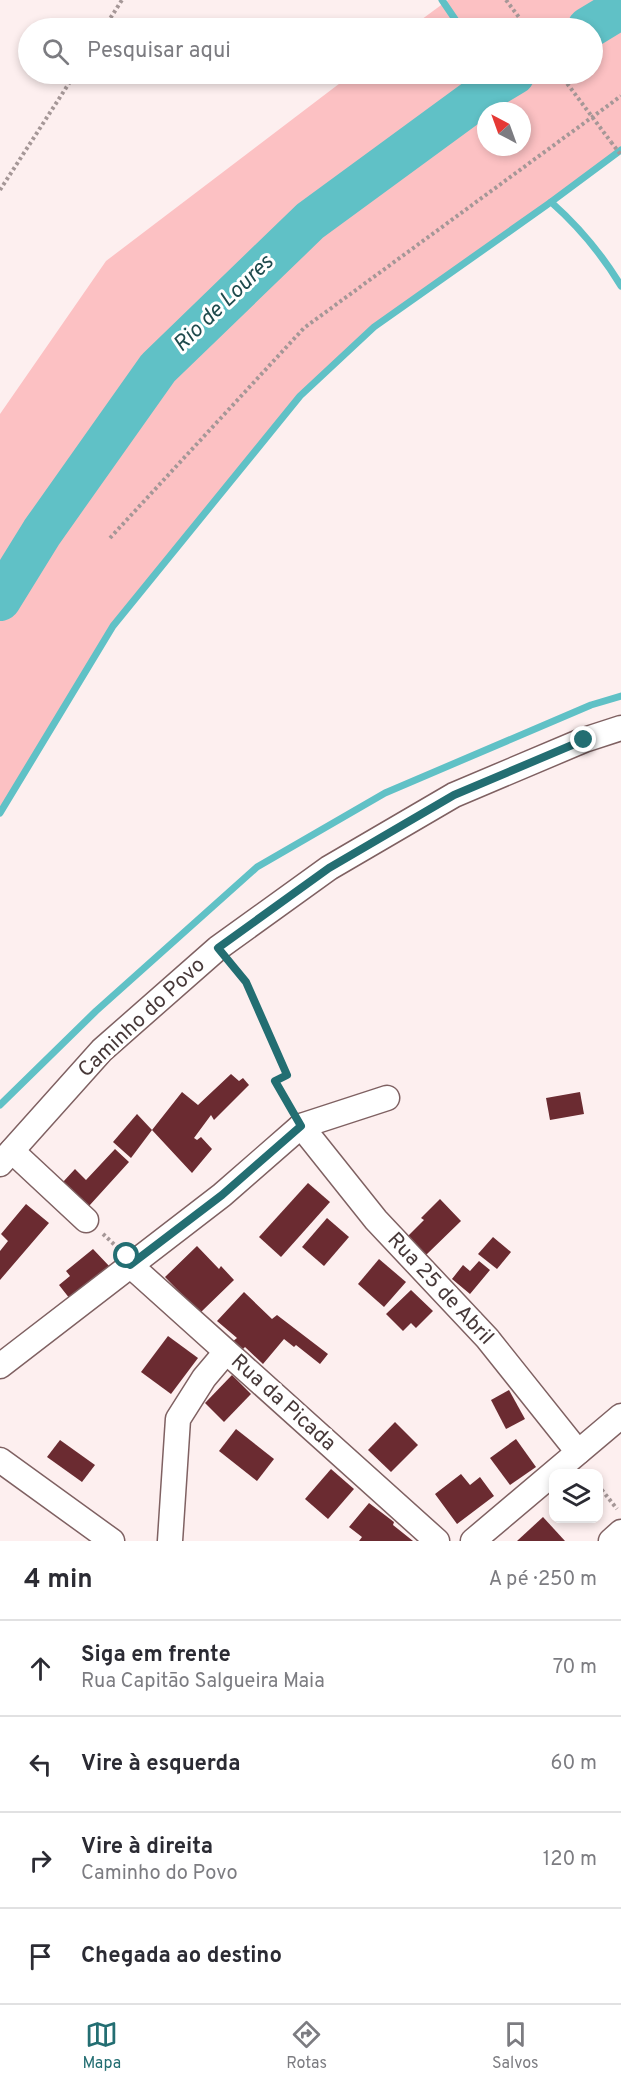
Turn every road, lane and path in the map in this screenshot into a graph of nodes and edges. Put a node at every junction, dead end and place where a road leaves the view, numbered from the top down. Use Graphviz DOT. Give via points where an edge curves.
graph roads {
  1 [pos="122,0"];
  2 [pos="506,0"];
  3 [pos="110,18"];
  4 [pos="520,18"];
  5 [pos="69,84"];
  6 [pos="567,84"];
  7 [pos="621,96"];
  8 [pos="592,118"];
  9 [pos="621,155"];
  10 [pos="0,190"];
  11 [pos="110,538"];
  12 [pos="621,728"];
  13 [pos="218,948"];
  14 [pos="387,1098"];
  15 [pos="301,1126"];
  16 [pos="6,1158"];
  17 [pos="86,1220"];
  18 [pos="130,1265"];
  19 [pos="226,1352"];
  20 [pos="0,1366"];
  21 [pos="621,1416"];
  22 [pos="578,1452"];
  23 [pos="0,1460"];
  24 [pos="603,1491"];
  25 [pos="621,1514"];
  26 [pos="621,1533"];
  27 [pos="112,1541"];
  28 [pos="170,1541"];
  29 [pos="436,1541"];
  30 [pos="473,1541"];
  31 [pos="611,1541"];
  1 -- 3 [label="path"];
  2 -- 4 [label="path"];
  5 -- 10 [label="path"];
  6 -- 8 [label="path, bridge"];
  7 -- 8 [label="path"];
  8 -- 9 [label="path, bridge"];
  8 -- 11 [label="path" via="304,328"];
  12 -- 13 [label="street, Caminho do Povo" via="454,795 329,868"];
  13 -- 15 [label="path" via="246,982 287,1075 275,1081"];
  13 -- 16 [label="street, Caminho do Povo" via="102,1050"];
  14 -- 15 [label="street"];
  15 -- 18 [label="street" via="222,1195"];
  15 -- 22 [label="street, Rua 25 de Abril" via="376,1220 487,1338"];
  16 -- 17 [label="street"];
  17 -- 18 [label="path" via="127,1256"];
  18 -- 19 [label="street, Rua da Picada"];
  18 -- 20 [label="street"];
  19 -- 28 [label="street" via="178,1419"];
  19 -- 29 [label="street, Rua da Picada"];
  21 -- 22 [label="street"];
  22 -- 30 [label="street"];
  23 -- 27 [label="street"];
  24 -- 25 [label="path"];
  26 -- 31 [label="street"];
}
